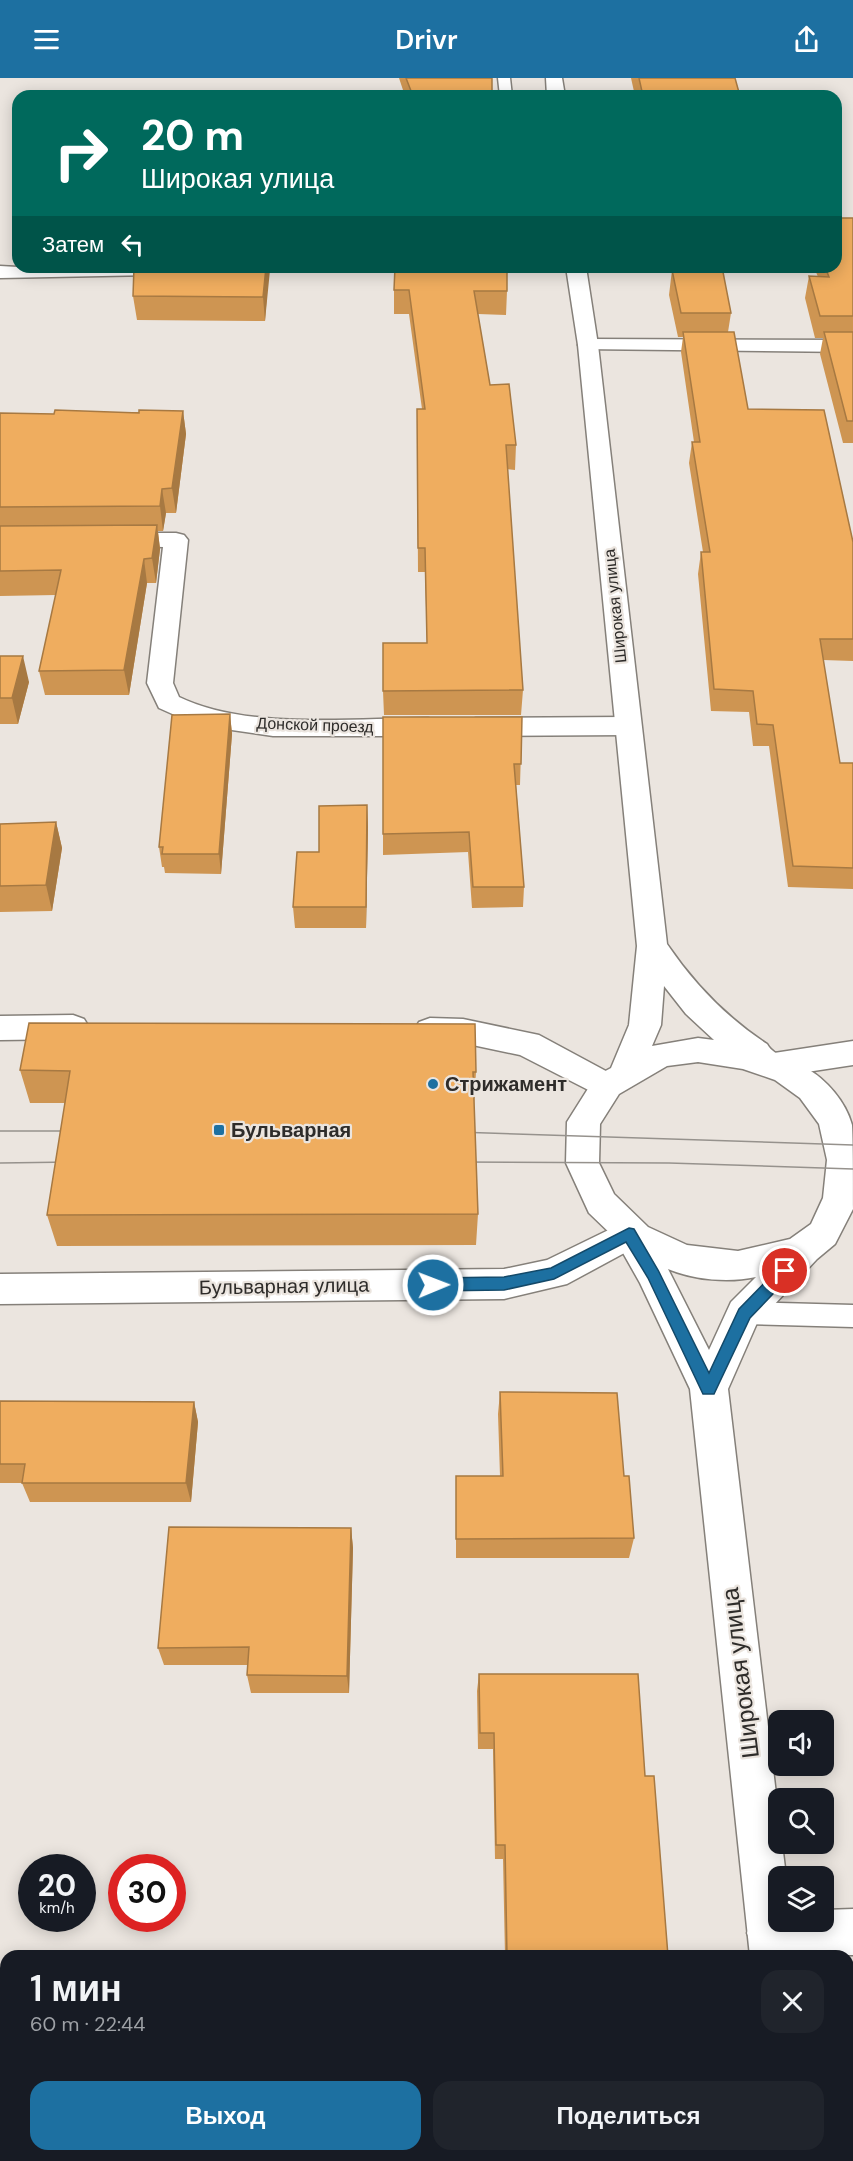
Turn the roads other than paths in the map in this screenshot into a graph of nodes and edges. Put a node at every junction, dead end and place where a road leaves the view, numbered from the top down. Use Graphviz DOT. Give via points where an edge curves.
graph roads {
  1 [pos="577,273"];
  2 [pos="588,345"];
  3 [pos="853,346"];
  4 [pos="94,540"];
  5 [pos="627,726"];
  6 [pos="652,946"];
  7 [pos="108,1027"];
  8 [pos="0,1028"];
  9 [pos="403,1030"];
  10 [pos="853,1053"];
  11 [pos="774,1065"];
  12 [pos="616,1078"];
  13 [pos="853,1104"];
  14 [pos="853,1225"];
  15 [pos="629,1234"];
  16 [pos="807,1248"];
  17 [pos="0,1289"];
  18 [pos="744,1313"];
  19 [pos="853,1316"];
  20 [pos="709,1389"];
  21 [pos="853,1932"];
  22 [pos="772,1944"];
  1 -- 2 [label="main road, Широкая улица"];
  2 -- 3 [label="main road"];
  2 -- 5 [label="main road, Широкая улица"];
  4 -- 5 [label="main road, Донской проезд" via="176,540 160,683 168,702 197,716 273,727"];
  5 -- 6 [label="main road, Широкая улица"];
  6 -- 11 [label="main road, Широкая улица" via="687,998 721,1031"];
  6 -- 12 [label="main road, Широкая улица" via="645,1025"];
  7 -- 8 [label="main road"];
  9 -- 12 [label="main road" via="463,1031 528,1044"];
  10 -- 11 [label="main road"];
  11 -- 12 [label="main road" via="737,1053 698,1050 660,1055"];
  11 -- 13 [label="main road" via="823,1094"];
  11 -- 16 [label="main road" via="810,1088 838,1118 852,1152 852,1188 837,1221"];
  12 -- 15 [label="main road, Широкая улица" via="588,1112 580,1143 585,1175 601,1206"];
  14 -- 16 [label="main road"];
  15 -- 16 [label="main road" via="661,1253 699,1264 738,1267 775,1262"];
  15 -- 17 [label="main road, Бульварная улица" via="554,1273 504,1284"];
  15 -- 20 [label="main road, Широкая улица"];
  16 -- 18 [label="main road"];
  18 -- 19 [label="lane"];
  18 -- 20 [label="main road"];
  20 -- 22 [label="main road, Широкая улица"];
  21 -- 22 [label="main road"];
}
